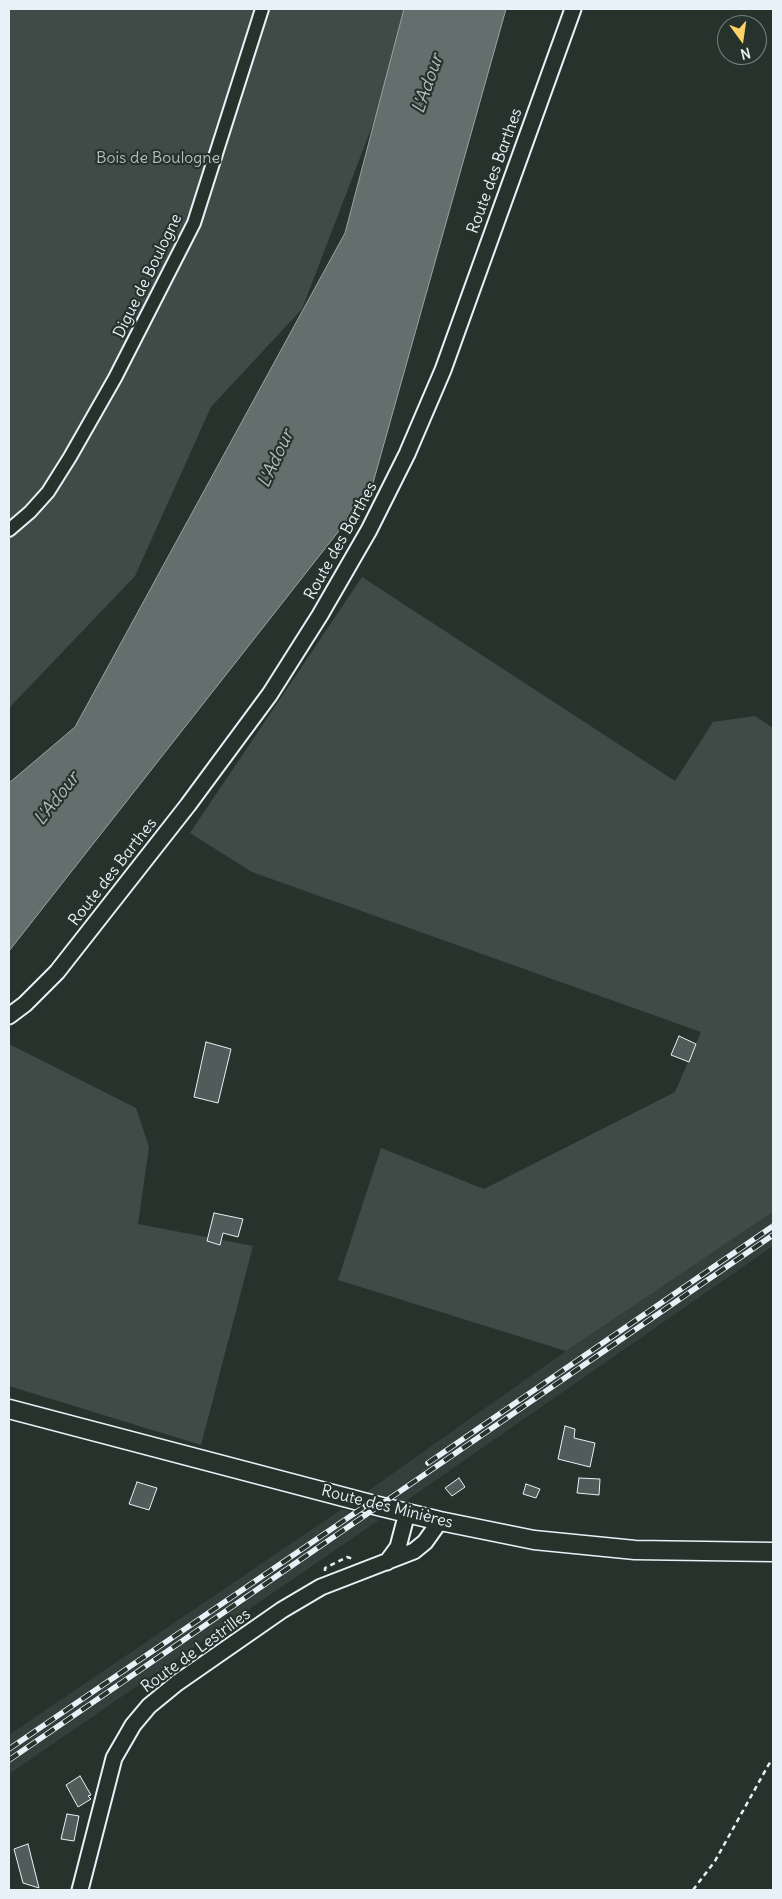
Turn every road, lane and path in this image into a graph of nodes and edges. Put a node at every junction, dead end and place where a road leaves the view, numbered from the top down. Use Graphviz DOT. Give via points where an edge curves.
graph roads {
  1 [pos="262,9"];
  2 [pos="573,9"];
  3 [pos="9,530"];
  4 [pos="9,1016"];
  5 [pos="9,1410"];
  6 [pos="407,1513"];
  7 [pos="440,1521"];
  8 [pos="773,1552"];
  9 [pos="387,1562"];
  10 [pos="773,1760"];
  11 [pos="80,1890"];
  12 [pos="693,1890"];
  1 -- 3 [label="street, Digue de Boulogne" via="194,223 115,378 70,457 48,492"];
  2 -- 4 [label="street, Route des Barthes" via="443,370 407,454 369,530 270,694 188,805 57,972"];
  5 -- 6 [label="main road, Route des Minières"];
  6 -- 7 [label="main road, Route des Minières"];
  6 -- 9 [label="street" via="398,1547"];
  7 -- 8 [label="main road, Route des Minières" via="534,1540 625,1549"];
  7 -- 9 [label="street, Route de Lestrilles" via="414,1551"];
  9 -- 11 [label="street, Route de Lestrilles" via="313,1591 177,1683 149,1706 133,1725 114,1758"];
  10 -- 12 [label="path" via="715,1861"];
}
